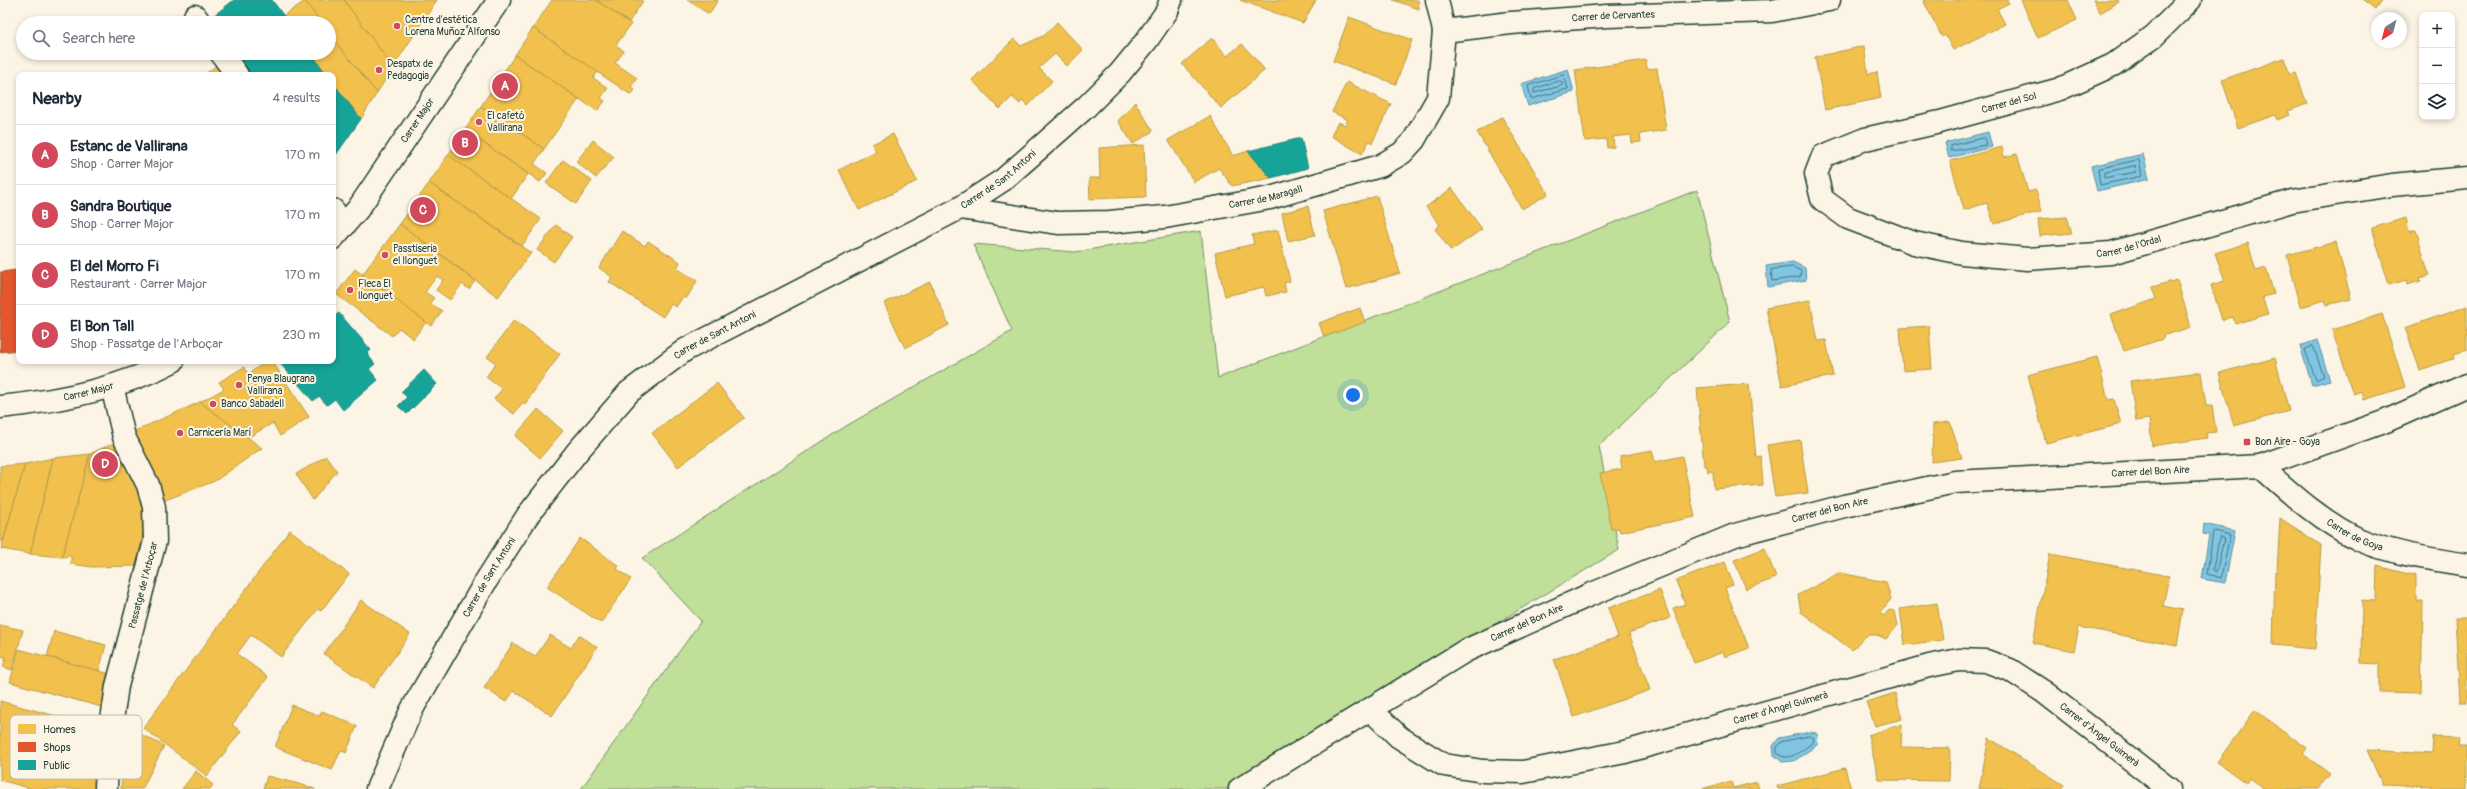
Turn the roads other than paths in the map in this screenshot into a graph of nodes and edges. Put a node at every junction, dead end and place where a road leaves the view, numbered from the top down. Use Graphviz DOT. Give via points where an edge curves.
graph roads {
  1 [pos="499,0"];
  2 [pos="1171,0"];
  3 [pos="1437,0"];
  4 [pos="1829,0"];
  5 [pos="2190,0"];
  6 [pos="1444,30"];
  7 [pos="226,60"];
  8 [pos="235,72"];
  9 [pos="1816,174"];
  10 [pos="2467,178"];
  11 [pos="960,208"];
  12 [pos="337,225"];
  13 [pos="166,364"];
  14 [pos="2467,385"];
  15 [pos="112,386"];
  16 [pos="0,408"];
  17 [pos="2260,466"];
  18 [pos="2467,565"];
  19 [pos="1371,710"];
  20 [pos="113,715"];
  21 [pos="106,779"];
  22 [pos="106,789"];
  23 [pos="377,789"];
  24 [pos="1240,789"];
  25 [pos="2170,789"];
  1 -- 12 [label="street, Carrer Major" via="362,203"];
  2 -- 11 [label="street, Carrer de Sant Antoni" via="1147,40 1120,73 1086,107 1003,180"];
  3 -- 6 [label="street, Carrer de Maragall"];
  4 -- 6 [label="street, Carrer de Cervantes" via="1772,11 1607,16"];
  5 -- 9 [label="street, Carrer del Sol" via="2154,36 2113,65 2060,89 1940,122 1864,139 1824,156"];
  6 -- 11 [label="street, Carrer de Maragall" via="1438,98 1414,140 1402,153 1380,166 1270,198 1165,217 1058,223"];
  7 -- 8 [label="street"];
  9 -- 10 [label="street, Carrer de l'Ordal" via="1822,199 1848,218 1914,243 1962,253 2028,259 2111,252 2292,201 2392,185"];
  11 -- 23 [label="street, Carrer de Sant Antoni" via="685,350 629,392 577,452 528,515 486,581 411,711"];
  13 -- 15 [label="street, Carrer Major"];
  14 -- 17 [label="street, Carrer del Bon Aire" via="2386,421"];
  15 -- 16 [label="street, Carrer Major" via="41,403"];
  15 -- 20 [label="street, Passatge de l'Arboçar" via="124,437 148,484 154,507 155,541 117,686"];
  17 -- 18 [label="street, Carrer de Goya" via="2328,521 2361,540 2411,555"];
  17 -- 19 [label="street, Carrer del Bon Aire" via="1955,482 1844,506 1735,536 1587,596 1465,651"];
  19 -- 24 [label="street, Carrer del Bon Aire"];
  19 -- 25 [label="street, Carrer d'Àngel Guimerà" via="1399,737 1444,765 1482,771 1523,772 1625,752 1929,666 1959,660 1986,661 2010,670 2044,692"];
  21 -- 22 [label="street, Passatge de l'Arboçar"];
}
